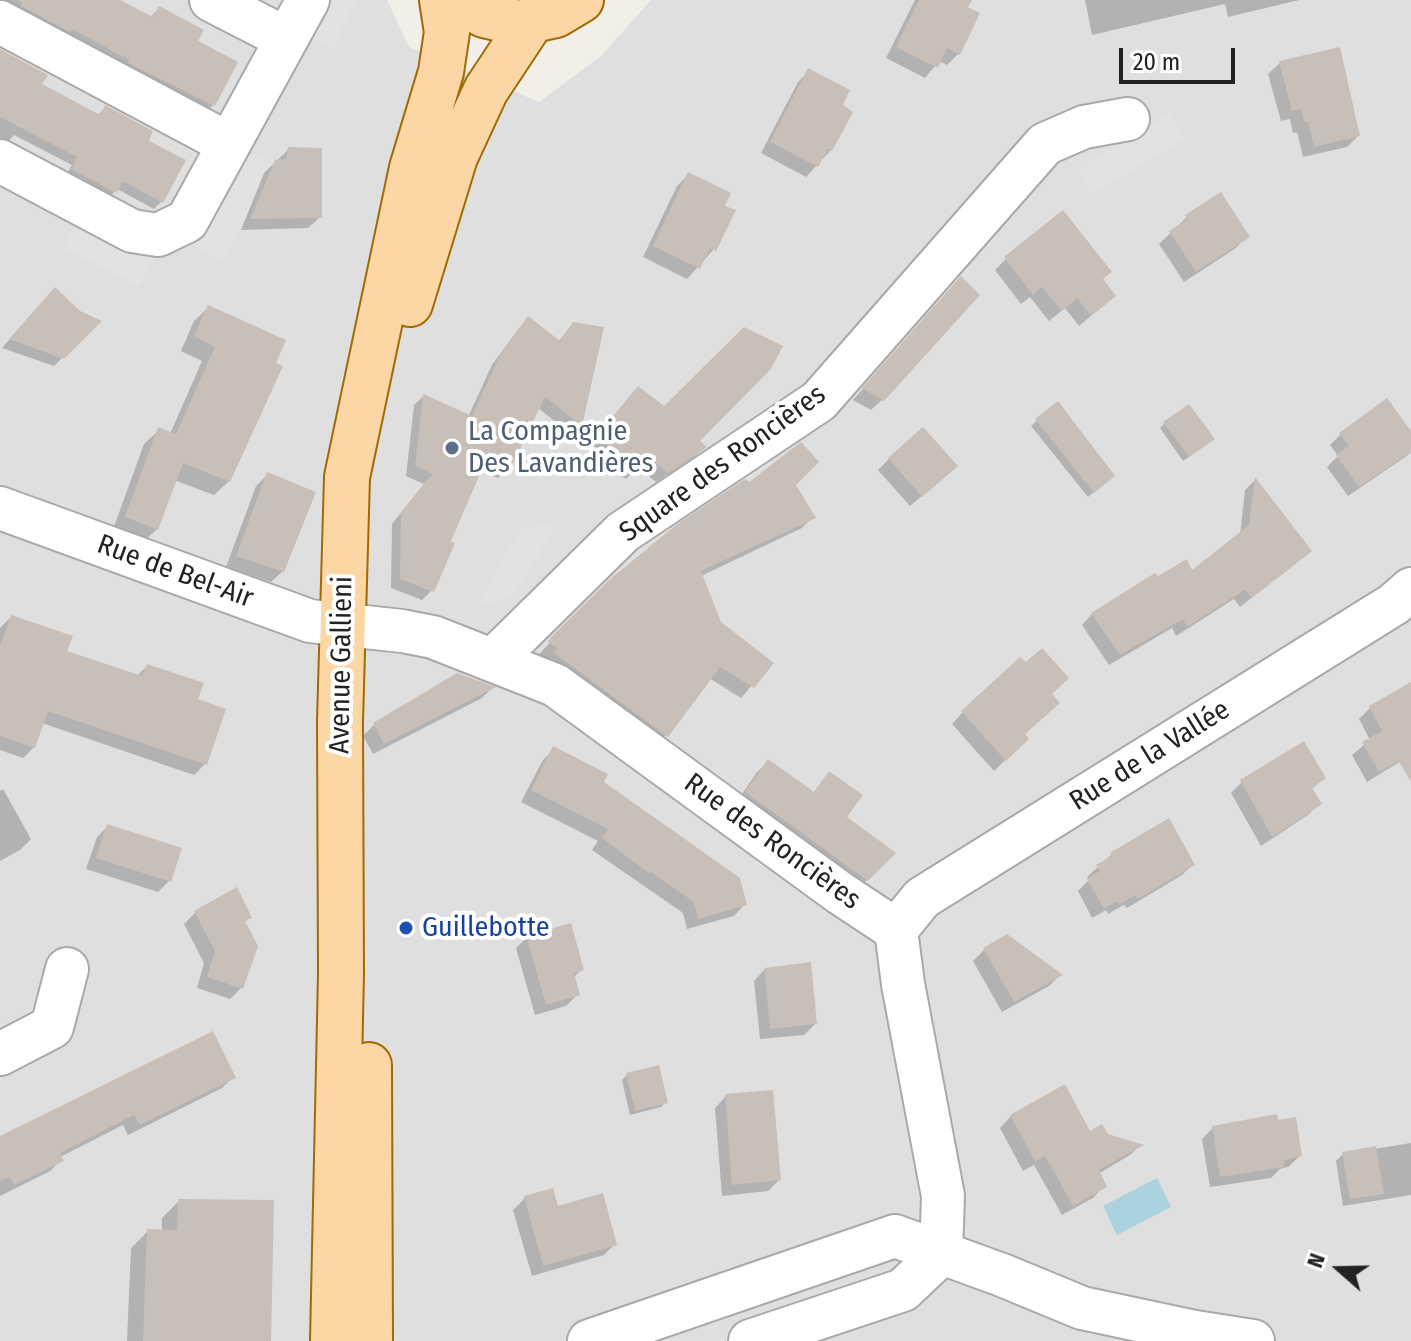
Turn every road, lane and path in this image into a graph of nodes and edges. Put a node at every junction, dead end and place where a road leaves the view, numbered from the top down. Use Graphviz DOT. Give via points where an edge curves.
graph roads {
  1 [pos="211,0"];
  2 [pos="308,0"];
  3 [pos="442,0"];
  4 [pos="458,0"];
  5 [pos="581,0"];
  6 [pos="0,22"];
  7 [pos="531,22"];
  8 [pos="285,38"];
  9 [pos="1128,119"];
  10 [pos="229,144"];
  11 [pos="0,161"];
  12 [pos="0,508"];
  13 [pos="1411,589"];
  14 [pos="354,626"];
  15 [pos="493,660"];
  16 [pos="896,930"];
  17 [pos="67,969"];
  18 [pos="0,1054"];
  19 [pos="941,1254"];
  20 [pos="333,1341"];
  21 [pos="370,1341"];
  22 [pos="589,1341"];
  23 [pos="750,1341"];
  24 [pos="1253,1341"];
  1 -- 8 [label="street"];
  2 -- 8 [label="street"];
  3 -- 14 [label="main road, Avenue Gallieni" via="447,32 441,72 412,168 347,477"];
  4 -- 7 [label="main road" via="495,19"];
  5 -- 7 [label="main road"];
  6 -- 10 [label="street"];
  7 -- 14 [label="main road, Avenue Gallieni" via="486,90 455,157 417,275 374,479"];
  8 -- 10 [label="street"];
  9 -- 15 [label="street, Square des Roncières" via="1084,127 1045,144 819,401 623,532"];
  10 -- 11 [label="street" via="187,221 158,235 132,231"];
  12 -- 14 [label="street, Rue de Bel-Air" via="310,621"];
  13 -- 16 [label="street, Rue de la Vallée" via="922,898"];
  14 -- 15 [label="street, Rue des Roncières" via="433,637"];
  14 -- 20 [label="main road, Avenue Gallieni" via="340,721"];
  14 -- 21 [label="main road, Avenue Gallieni"];
  15 -- 16 [label="street, Rue des Roncières" via="555,685"];
  16 -- 19 [label="street" via="943,1196"];
  17 -- 18 [label="street" via="52,1027"];
  19 -- 22 [label="street" via="895,1236"];
  19 -- 23 [label="street" via="903,1290"];
  19 -- 24 [label="street" via="1082,1308"];
}
